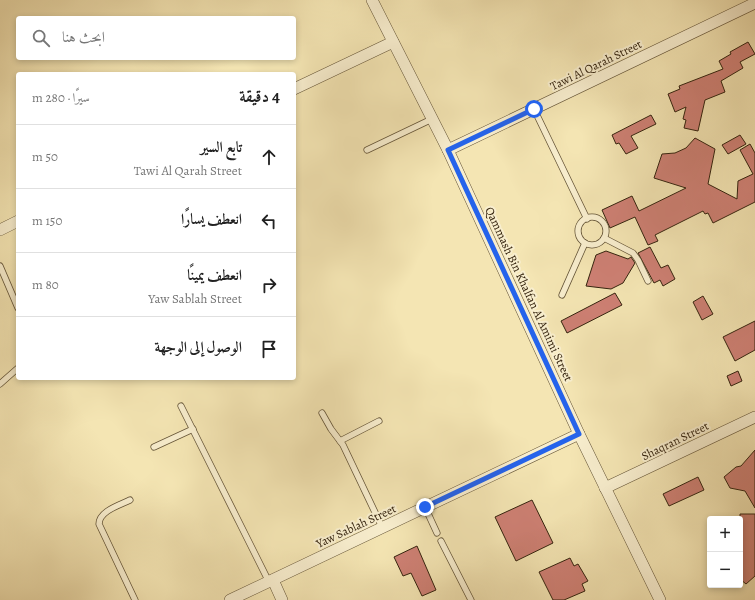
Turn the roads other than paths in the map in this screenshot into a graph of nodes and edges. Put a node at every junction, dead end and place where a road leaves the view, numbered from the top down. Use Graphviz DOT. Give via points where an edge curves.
graph roads {
  1 [pos="372,0"];
  2 [pos="755,4"];
  3 [pos="393,42"];
  4 [pos="296,88"];
  5 [pos="534,109"];
  6 [pos="432,119"];
  7 [pos="367,150"];
  8 [pos="448,150"];
  9 [pos="587,219"];
  10 [pos="16,222"];
  11 [pos="0,230"];
  12 [pos="604,238"];
  13 [pos="585,243"];
  14 [pos="0,266"];
  15 [pos="648,281"];
  16 [pos="562,294"];
  17 [pos="16,303"];
  18 [pos="16,370"];
  19 [pos="0,384"];
  20 [pos="181,406"];
  21 [pos="322,412"];
  22 [pos="755,417"];
  23 [pos="379,421"];
  24 [pos="193,429"];
  25 [pos="579,434"];
  26 [pos="340,441"];
  27 [pos="154,447"];
  28 [pos="605,488"];
  29 [pos="130,500"];
  30 [pos="425,507"];
  31 [pos="382,528"];
  32 [pos="437,533"];
  33 [pos="442,541"];
  34 [pos="271,581"];
  35 [pos="135,600"];
  36 [pos="230,600"];
  37 [pos="282,600"];
  38 [pos="471,600"];
  39 [pos="660,600"];
  1 -- 3 [label="street, Qammash Bin Khalfan Al Amimi Street"];
  2 -- 5 [label="street, Tawi Al Qarah Street"];
  3 -- 4 [label="street"];
  3 -- 6 [label="street, Qammash Bin Khalfan Al Amimi Street"];
  5 -- 8 [label="street, Tawi Al Qarah Street"];
  5 -- 9 [label="lane"];
  6 -- 7 [label="lane"];
  6 -- 8 [label="street, Qammash Bin Khalfan Al Amimi Street"];
  8 -- 25 [label="street, Qammash Bin Khalfan Al Amimi Street"];
  9 -- 12 [label="lane" via="596,218 604,224"];
  9 -- 13 [label="lane" via="579,231 579,236"];
  10 -- 11 [label="street"];
  12 -- 13 [label="lane" via="596,245"];
  12 -- 15 [label="lane" via="633,253"];
  13 -- 16 [label="lane"];
  14 -- 17 [label="lane"];
  18 -- 19 [label="lane"];
  20 -- 24 [label="lane"];
  21 -- 26 [label="lane"];
  22 -- 28 [label="street, Shaqran Street"];
  23 -- 26 [label="lane"];
  24 -- 27 [label="lane"];
  24 -- 34 [label="lane"];
  25 -- 28 [label="street, Qammash Bin Khalfan Al Amimi Street"];
  25 -- 30 [label="street, Yaw Sablah Street"];
  26 -- 31 [label="lane"];
  28 -- 39 [label="street, Qammash Bin Khalfan Al Amimi Street"];
  29 -- 35 [label="lane" via="103,514 99,524"];
  30 -- 31 [label="street, Yaw Sablah Street"];
  30 -- 32 [label="lane"];
  31 -- 34 [label="street, Yaw Sablah Street"];
  33 -- 38 [label="lane"];
  34 -- 36 [label="street, Yaw Sablah Street"];
  34 -- 37 [label="street"];
}
